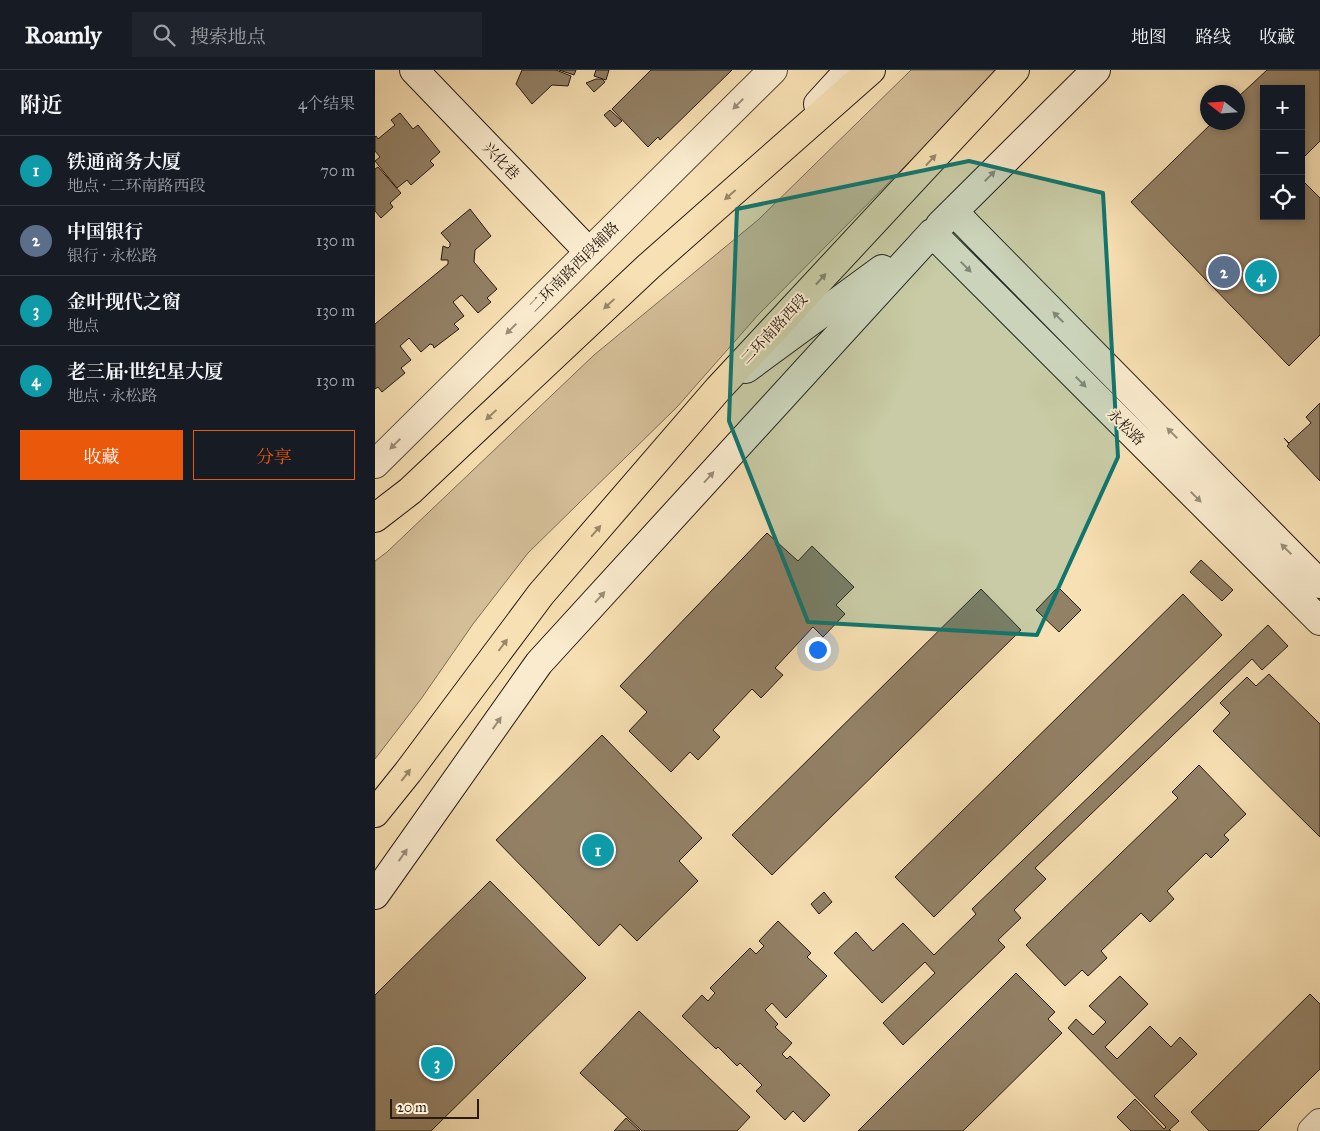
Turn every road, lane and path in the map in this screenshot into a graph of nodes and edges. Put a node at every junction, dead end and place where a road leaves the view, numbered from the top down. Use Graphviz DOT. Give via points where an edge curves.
graph roads {
  1 [pos="413,70"];
  2 [pos="773,70"];
  3 [pos="849,70"];
  4 [pos="871,70"];
  5 [pos="1015,70"];
  6 [pos="1096,70"];
  7 [pos="752,175"];
  8 [pos="954,212"];
  9 [pos="932,232"];
  10 [pos="589,252"];
  11 [pos="718,390"];
  12 [pos="375,464"];
  13 [pos="375,518"];
  14 [pos="1320,584"];
  15 [pos="1320,621"];
  16 [pos="375,813"];
  17 [pos="375,895"];
  18 [pos="1320,1123"];
  19 [pos="1312,1131"];
  1 -- 10 [label="street, 兴化巷"];
  2 -- 10 [label="street, 二环南路西段辅路, one-way"];
  3 -- 7 [label="street"];
  4 -- 7 [label="highway"];
  11 -- 5 [label="highway, 二环南路西段, one-way"];
  8 -- 6 [label="street, one-way"];
  7 -- 13 [label="highway, one-way" via="648,267 410,491"];
  8 -- 9 [label="street"];
  14 -- 8 [label="street, 永松路, one-way"];
  9 -- 11 [label="street"];
  9 -- 15 [label="street, 永松路, one-way"];
  17 -- 9 [label="street, one-way" via="539,663"];
  10 -- 12 [label="street, 二环南路西段辅路, one-way"];
  16 -- 11 [label="highway, 二环南路西段, one-way" via="541,594"];
  18 -- 19 [label="street"];
}
